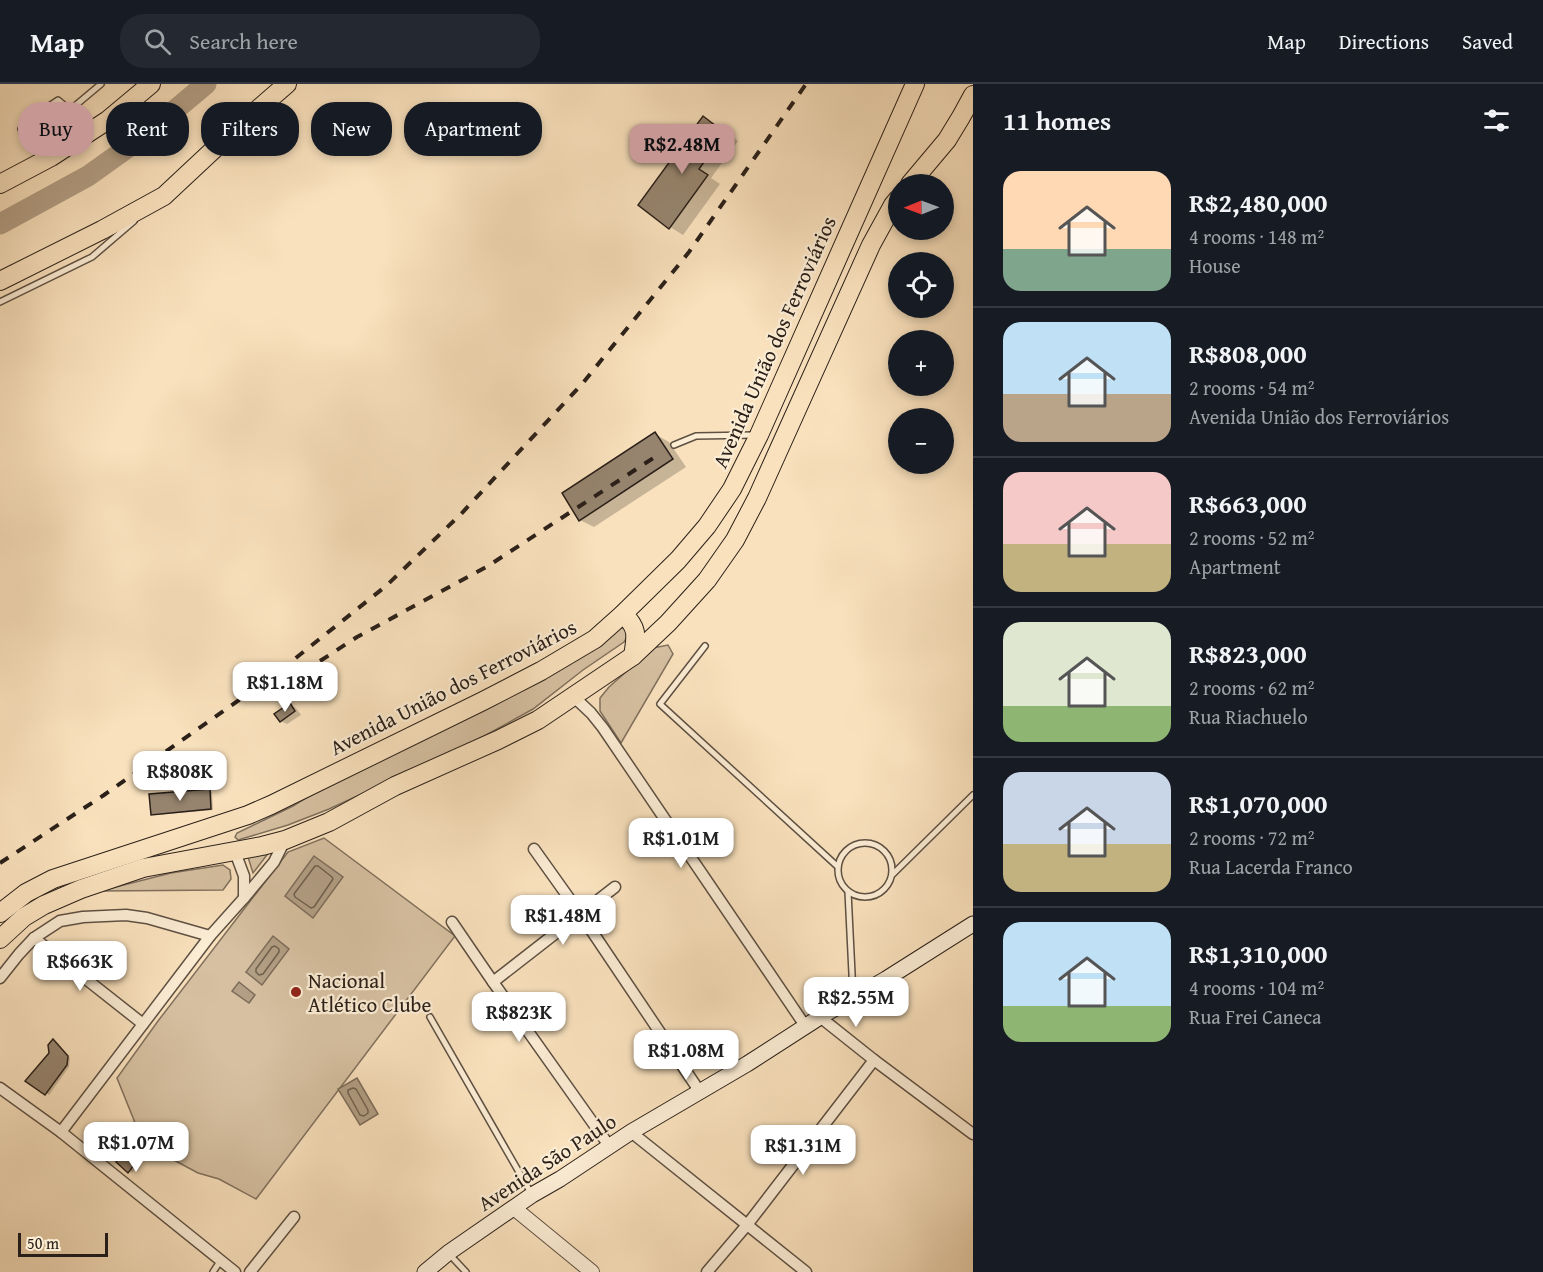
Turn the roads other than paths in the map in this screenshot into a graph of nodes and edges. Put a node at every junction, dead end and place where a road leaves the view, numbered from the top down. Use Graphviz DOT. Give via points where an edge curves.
graph roads {
  1 [pos="101,84"];
  2 [pos="151,84"];
  3 [pos="287,84"];
  4 [pos="915,84"];
  5 [pos="973,95"];
  6 [pos="80,102"];
  7 [pos="70,110"];
  8 [pos="918,174"];
  9 [pos="0,184"];
  10 [pos="164,196"];
  11 [pos="888,216"];
  12 [pos="0,280"];
  13 [pos="0,302"];
  14 [pos="759,435"];
  15 [pos="674,445"];
  16 [pos="623,614"];
  17 [pos="705,645"];
  18 [pos="633,656"];
  19 [pos="574,697"];
  20 [pos="476,749"];
  21 [pos="465,763"];
  22 [pos="973,795"];
  23 [pos="248,815"];
  24 [pos="285,840"];
  25 [pos="534,849"];
  26 [pos="235,852"];
  27 [pos="837,866"];
  28 [pos="893,874"];
  29 [pos="615,887"];
  30 [pos="848,892"];
  31 [pos="244,898"];
  32 [pos="0,913"];
  33 [pos="581,915"];
  34 [pos="452,921"];
  35 [pos="973,924"];
  36 [pos="210,936"];
  37 [pos="34,938"];
  38 [pos="0,939"];
  39 [pos="0,978"];
  40 [pos="493,982"];
  41 [pos="853,999"];
  42 [pos="430,1017"];
  43 [pos="820,1017"];
  44 [pos="144,1024"];
  45 [pos="806,1027"];
  46 [pos="874,1060"];
  47 [pos="0,1088"];
  48 [pos="700,1092"];
  49 [pos="973,1119"];
  50 [pos="969,1131"];
  51 [pos="61,1132"];
  52 [pos="631,1132"];
  53 [pos="610,1147"];
  54 [pos="532,1195"];
  55 [pos="514,1208"];
  56 [pos="294,1217"];
  57 [pos="747,1225"];
  58 [pos="448,1253"];
  59 [pos="221,1260"];
  60 [pos="213,1272"];
  61 [pos="235,1272"];
  62 [pos="250,1272"];
  63 [pos="425,1272"];
  64 [pos="466,1272"];
  65 [pos="592,1272"];
  66 [pos="707,1272"];
  67 [pos="806,1272"];
  1 -- 6 [label="lane"];
  2 -- 9 [label="main road" via="108,120 51,158"];
  3 -- 10 [label="main road"];
  4 -- 14 [label="main road, Avenida União dos Ferroviários"];
  5 -- 8 [label="main road" via="947,140"];
  7 -- 7 [label="lane" via="33,141 26,141 21,129 25,122 58,100"];
  10 -- 12 [label="main road"];
  10 -- 13 [label="lane" via="92,257"];
  11 -- 18 [label="main road" via="871,245 735,540 707,580"];
  14 -- 15 [label="lane" via="696,436"];
  14 -- 16 [label="main road, Avenida União dos Ferroviários" via="732,489 707,526"];
  16 -- 18 [label="main road" via="636,632"];
  16 -- 23 [label="main road, Avenida União dos Ferroviários" via="595,639 541,671"];
  17 -- 27 [label="lane" via="660,704"];
  18 -- 19 [label="main road"];
  19 -- 20 [label="main road" via="538,720"];
  19 -- 45 [label="street" via="603,728"];
  20 -- 21 [label="lane"];
  20 -- 24 [label="main road" via="404,787"];
  22 -- 28 [label="lane"];
  23 -- 26 [label="main road" via="226,835"];
  23 -- 32 [label="main road, Avenida União dos Ferroviários" via="53,879"];
  24 -- 26 [label="main road"];
  24 -- 31 [label="street" via="274,862"];
  25 -- 33 [label="street"];
  26 -- 31 [label="street" via="244,876"];
  26 -- 38 [label="main road" via="142,868 81,888 24,917"];
  27 -- 28 [label="lane" via="843,852 855,844 869,842 887,853"];
  27 -- 30 [label="lane" via="839,880"];
  28 -- 30 [label="lane" via="887,887 876,896 861,898"];
  29 -- 33 [label="street"];
  30 -- 41 [label="lane"];
  31 -- 36 [label="street"];
  33 -- 40 [label="street"];
  33 -- 48 [label="street"];
  34 -- 40 [label="street"];
  35 -- 41 [label="main road, Avenida São Paulo"];
  36 -- 37 [label="street" via="126,915 60,921"];
  36 -- 44 [label="street"];
  37 -- 39 [label="street"];
  37 -- 44 [label="street"];
  40 -- 53 [label="street"];
  41 -- 43 [label="main road, Avenida São Paulo"];
  42 -- 54 [label="lane"];
  43 -- 45 [label="main road, Avenida São Paulo"];
  43 -- 46 [label="street"];
  44 -- 51 [label="street"];
  45 -- 48 [label="main road, Avenida São Paulo"];
  46 -- 50 [label="street"];
  46 -- 57 [label="street"];
  47 -- 51 [label="street"];
  48 -- 52 [label="main road, Avenida São Paulo"];
  49 -- 50 [label="street"];
  51 -- 59 [label="street"];
  52 -- 53 [label="main road, Avenida São Paulo"];
  52 -- 57 [label="street"];
  53 -- 54 [label="main road, Avenida São Paulo"];
  54 -- 55 [label="main road, Avenida São Paulo"];
  55 -- 58 [label="main road, Avenida São Paulo"];
  55 -- 65 [label="street"];
  56 -- 62 [label="street"];
  57 -- 66 [label="street"];
  57 -- 67 [label="street"];
  58 -- 63 [label="main road, Avenida São Paulo"];
  58 -- 64 [label="lane"];
  59 -- 60 [label="lane"];
  59 -- 61 [label="street"];
}
